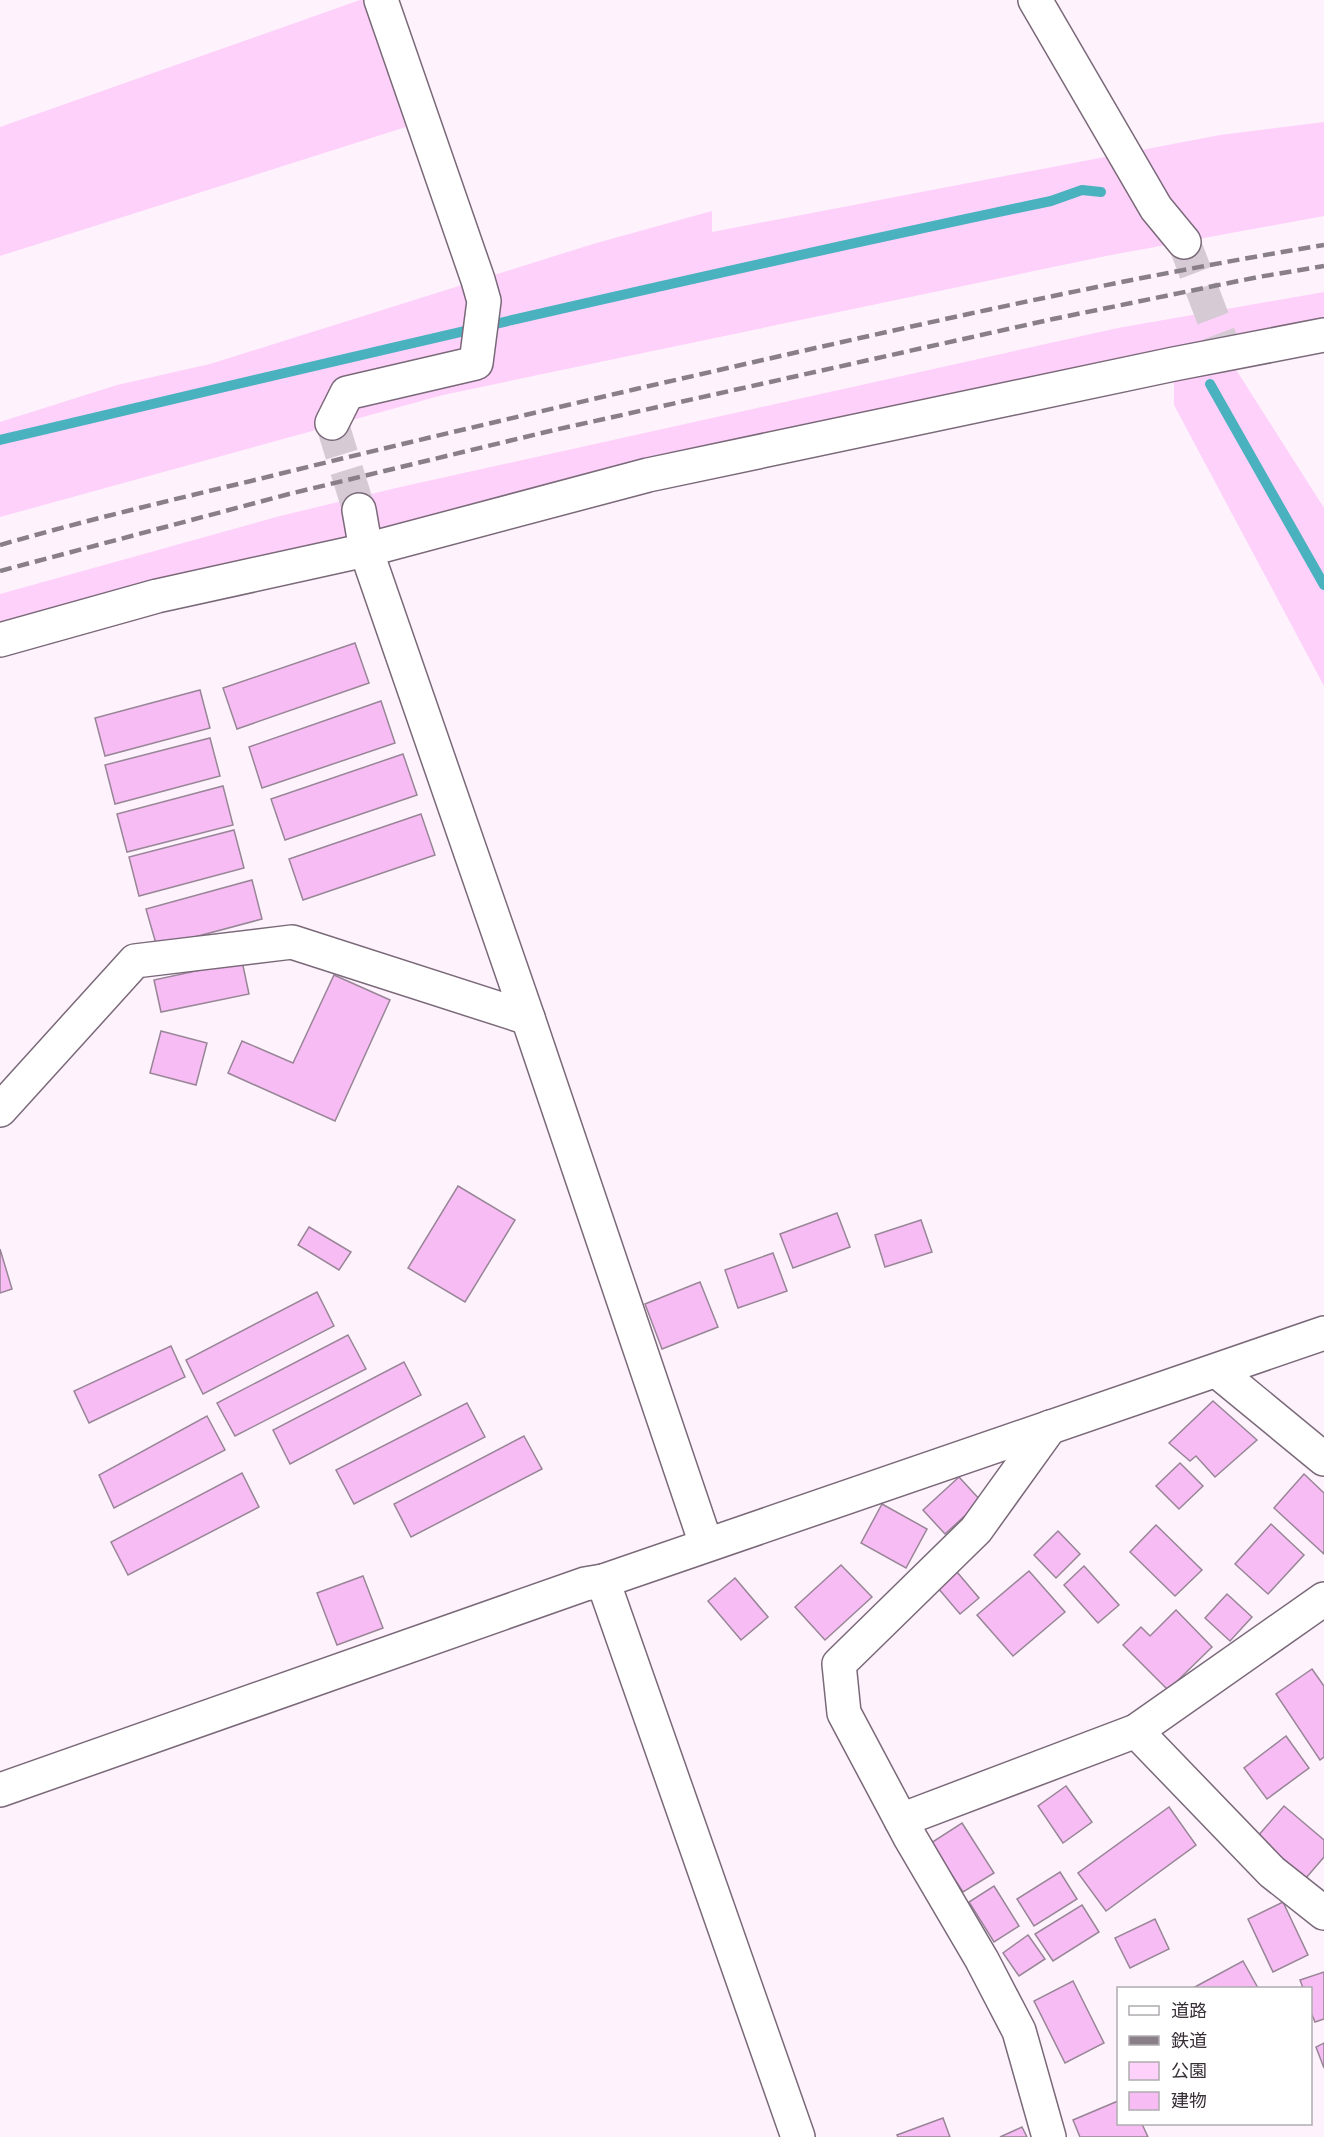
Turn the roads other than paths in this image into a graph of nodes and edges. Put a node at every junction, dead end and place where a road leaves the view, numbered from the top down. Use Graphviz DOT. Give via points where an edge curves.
graph roads {
  1 [pos="381,0"];
  2 [pos="1035,0"];
  3 [pos="1184,242"];
  4 [pos="1324,335"];
  5 [pos="332,423"];
  6 [pos="359,510"];
  7 [pos="366,550"];
  8 [pos="0,640"];
  9 [pos="528,1018"];
  10 [pos="0,1110"];
  11 [pos="1324,1333"];
  12 [pos="1217,1371"];
  13 [pos="1050,1427"];
  14 [pos="1324,1459"];
  15 [pos="706,1544"];
  16 [pos="603,1581"];
  17 [pos="1324,1599"];
  18 [pos="1136,1731"];
  19 [pos="0,1790"];
  20 [pos="901,1820"];
  21 [pos="1324,1913"];
  22 [pos="798,2137"];
  23 [pos="1048,2137"];
  1 -- 5 [label="street" via="484,301 476,363 347,393"];
  2 -- 3 [label="street" via="1156,208"];
  4 -- 7 [label="street" via="648,474"];
  6 -- 7 [label="street"];
  7 -- 8 [label="street" via="157,596"];
  7 -- 9 [label="street"];
  9 -- 10 [label="street" via="292,942 135,962"];
  9 -- 15 [label="street"];
  11 -- 12 [label="street"];
  12 -- 13 [label="street"];
  12 -- 14 [label="street"];
  13 -- 15 [label="street"];
  13 -- 20 [label="street" via="976,1530 838,1664 844,1713"];
  15 -- 16 [label="street"];
  16 -- 19 [label="street" via="585,1584"];
  16 -- 22 [label="street"];
  17 -- 18 [label="street"];
  18 -- 20 [label="street"];
  18 -- 21 [label="street" via="1272,1872"];
  20 -- 23 [label="street" via="1019,2031"];
}
